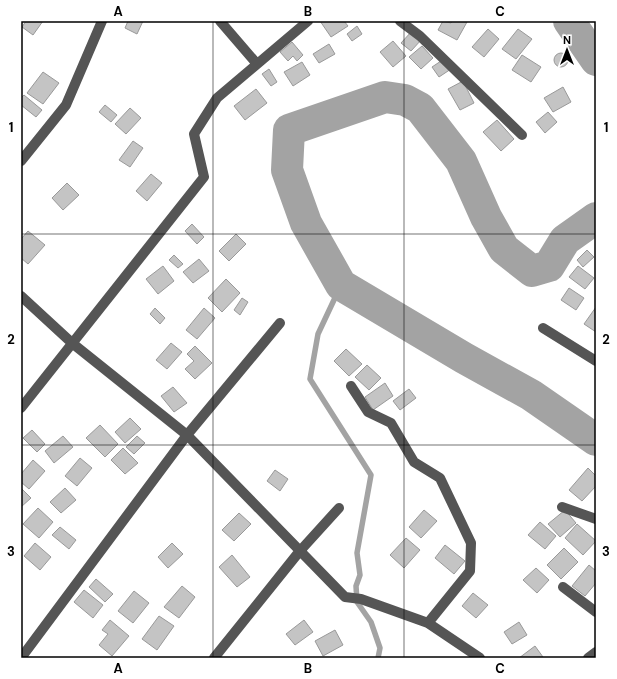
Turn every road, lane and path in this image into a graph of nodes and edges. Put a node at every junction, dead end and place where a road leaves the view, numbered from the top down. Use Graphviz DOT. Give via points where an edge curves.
graph roads {
  1 [pos="102,21"];
  2 [pos="220,21"];
  3 [pos="308,21"];
  4 [pos="400,21"];
  5 [pos="257,64"];
  6 [pos="522,135"];
  7 [pos="21,161"];
  8 [pos="21,296"];
  9 [pos="280,324"];
  10 [pos="543,328"];
  11 [pos="72,343"];
  12 [pos="596,361"];
  13 [pos="351,386"];
  14 [pos="21,408"];
  15 [pos="187,435"];
  16 [pos="562,507"];
  17 [pos="339,508"];
  18 [pos="596,519"];
  19 [pos="299,552"];
  20 [pos="563,588"];
  21 [pos="596,612"];
  22 [pos="428,623"];
  23 [pos="596,652"];
  24 [pos="21,658"];
  25 [pos="214,658"];
  26 [pos="480,658"];
  27 [pos="588,658"];
  1 -- 7 [label="street" via="66,105"];
  2 -- 5 [label="street"];
  3 -- 5 [label="street"];
  4 -- 6 [label="street" via="420,36"];
  5 -- 11 [label="street" via="217,98 194,134 204,177"];
  8 -- 11 [label="street"];
  9 -- 15 [label="street"];
  10 -- 12 [label="street"];
  11 -- 14 [label="street"];
  11 -- 15 [label="street"];
  13 -- 22 [label="street" via="368,412 391,423 414,462 440,478 471,543 470,571"];
  15 -- 19 [label="street"];
  15 -- 24 [label="street"];
  16 -- 18 [label="street"];
  17 -- 19 [label="street"];
  19 -- 22 [label="street" via="345,597"];
  19 -- 25 [label="street"];
  20 -- 21 [label="street"];
  22 -- 26 [label="street"];
  23 -- 27 [label="street"];
}
